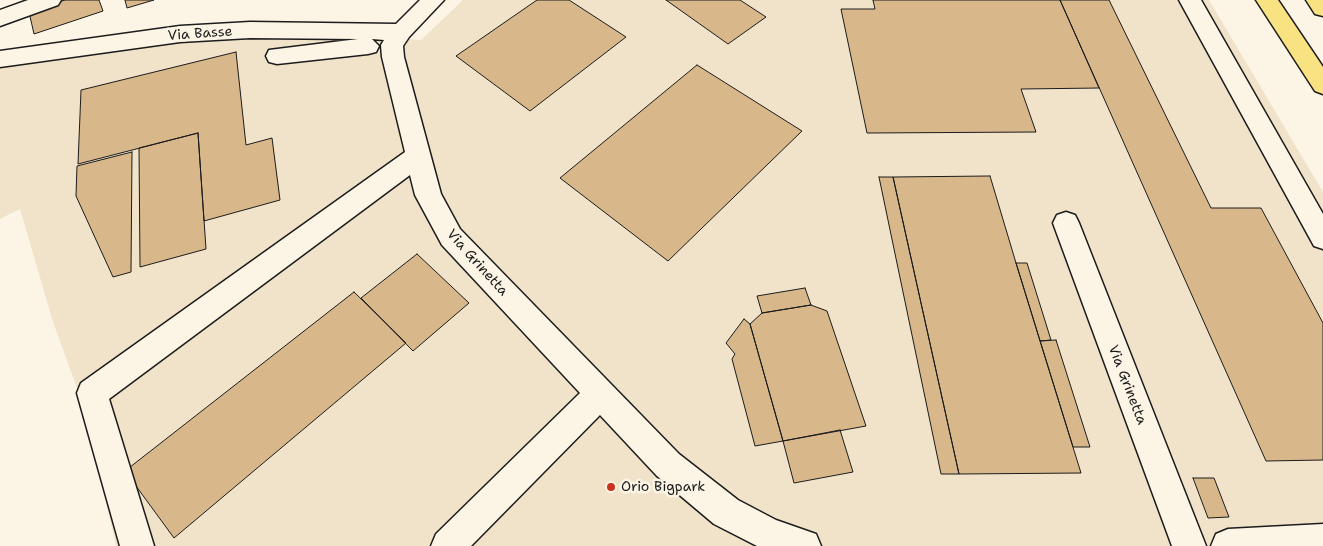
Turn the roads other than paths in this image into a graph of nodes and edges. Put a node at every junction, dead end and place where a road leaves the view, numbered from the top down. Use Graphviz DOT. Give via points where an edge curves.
graph roads {
  1 [pos="50,0"];
  2 [pos="433,0"];
  3 [pos="1190,0"];
  4 [pos="1267,0"];
  5 [pos="1317,0"];
  6 [pos="1323,9"];
  7 [pos="0,18"];
  8 [pos="396,38"];
  9 [pos="277,56"];
  10 [pos="0,59"];
  11 [pos="1323,85"];
  12 [pos="419,155"];
  13 [pos="1066,223"];
  14 [pos="1323,238"];
  15 [pos="600,394"];
  16 [pos="1323,541"];
  17 [pos="137,546"];
  18 [pos="448,546"];
  19 [pos="804,546"];
  20 [pos="1189,546"];
  21 [pos="1228,546"];
  1 -- 7 [label="street"];
  2 -- 8 [label="street"];
  3 -- 14 [label="street"];
  4 -- 11 [label="highway"];
  5 -- 6 [label="highway"];
  8 -- 9 [label="street"];
  8 -- 10 [label="street, Via Basse" via="250,30 180,34"];
  8 -- 12 [label="street, Via Grinetta" via="393,57"];
  12 -- 15 [label="street, Via Grinetta" via="428,195 451,237"];
  12 -- 17 [label="street" via="92,393"];
  13 -- 20 [label="street, Via Grinetta"];
  15 -- 18 [label="street"];
  15 -- 19 [label="street, Via Grinetta" via="668,465 726,512 770,535"];
  16 -- 21 [label="street"];
}
